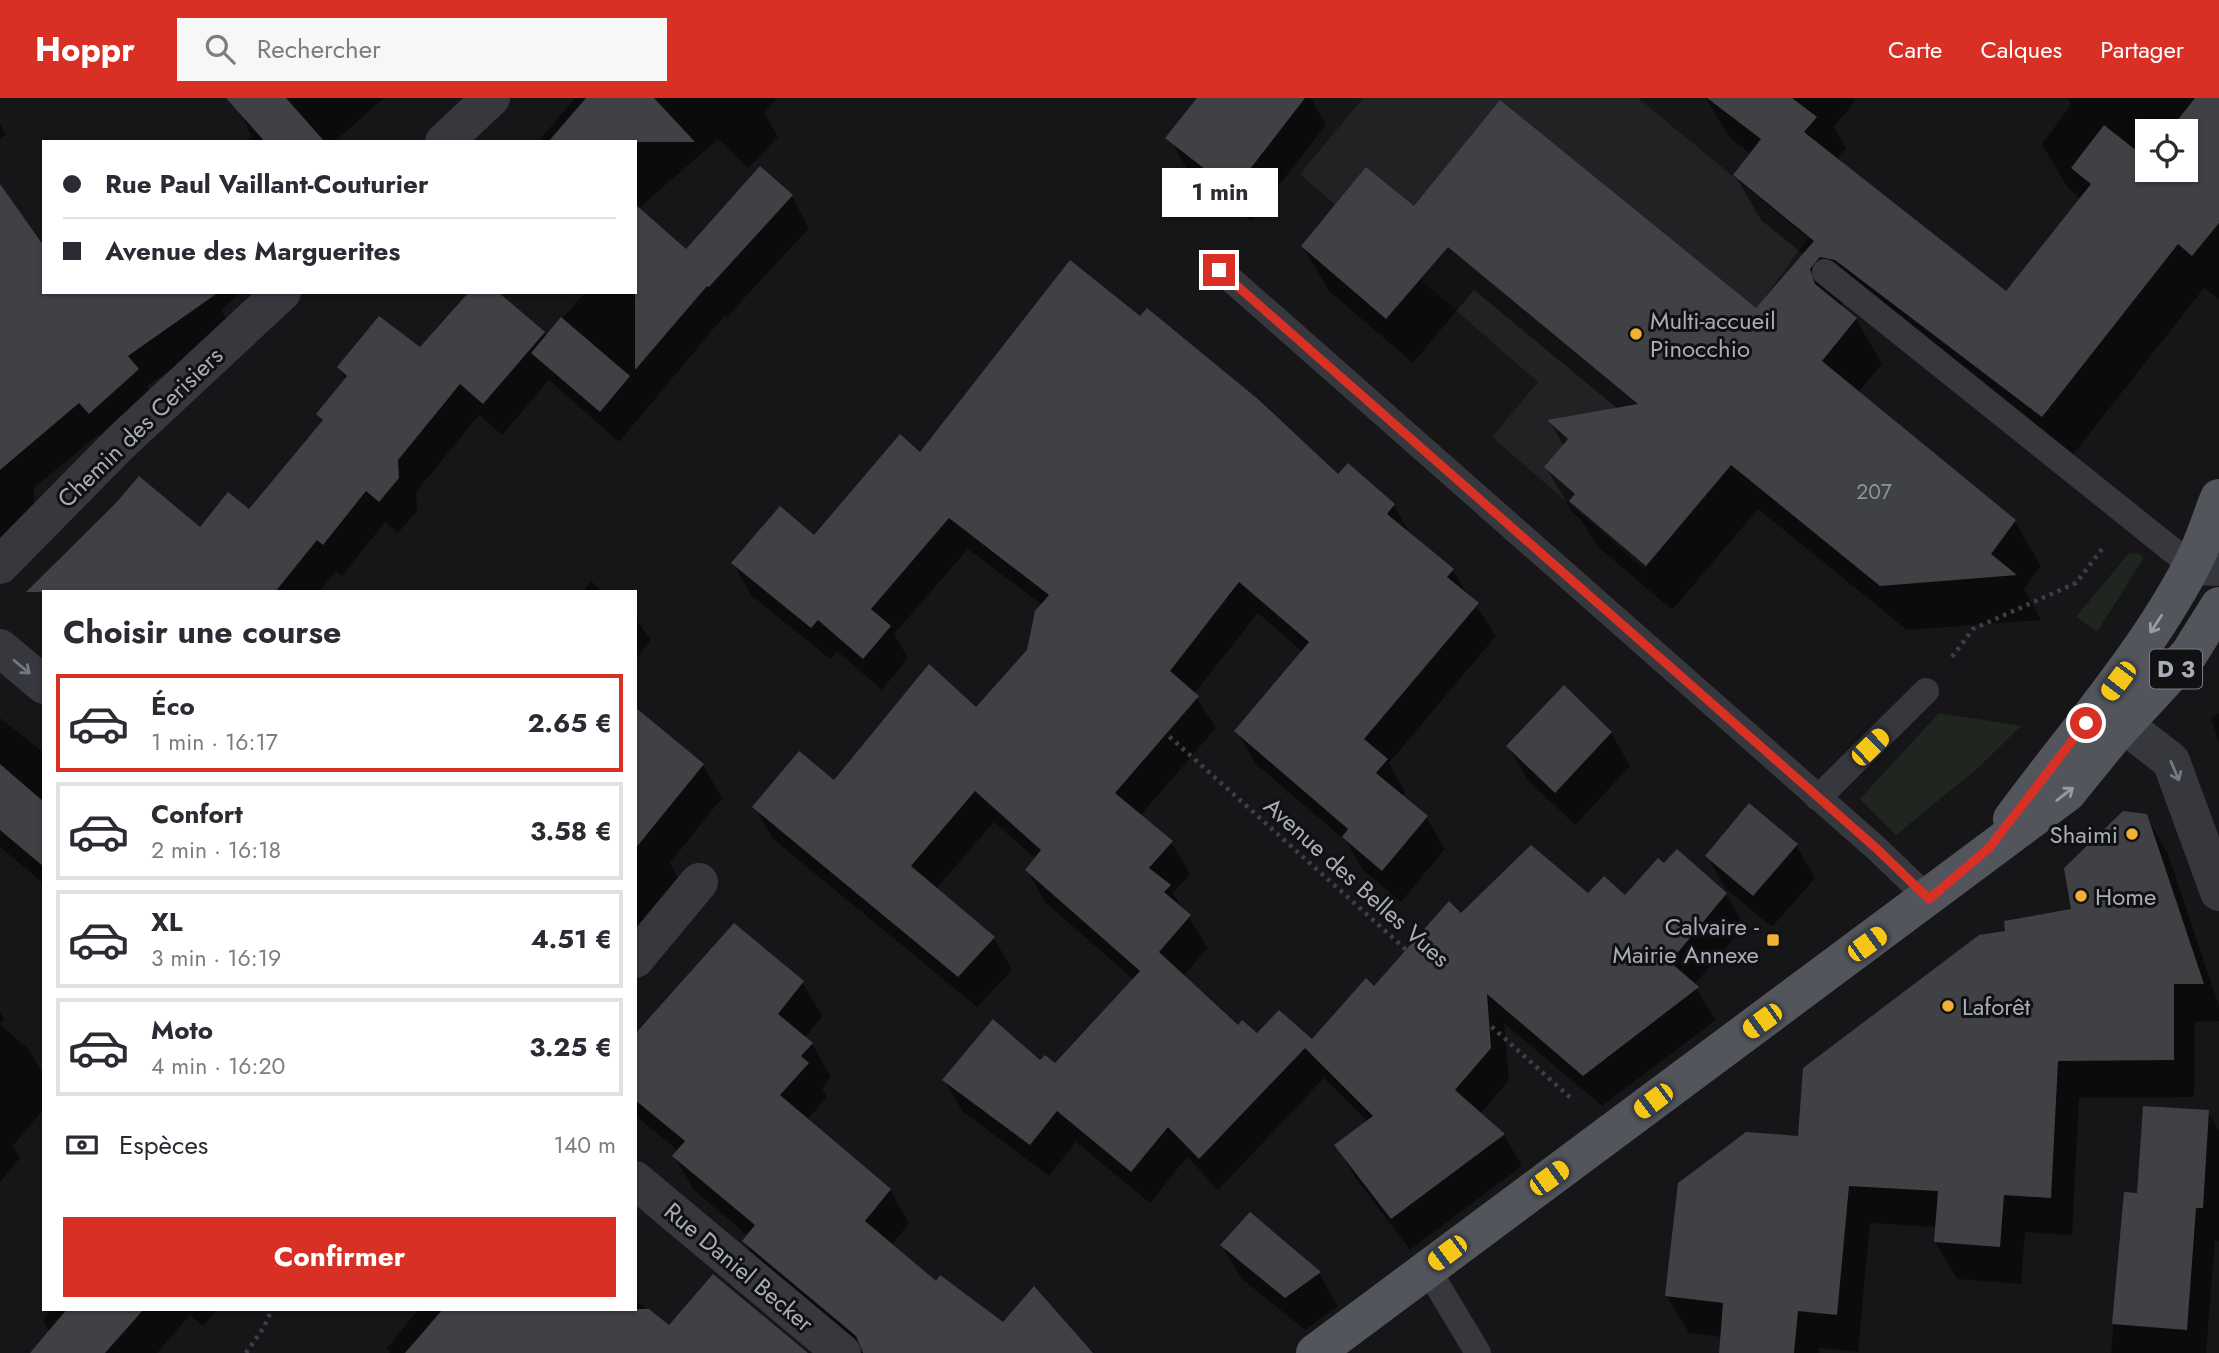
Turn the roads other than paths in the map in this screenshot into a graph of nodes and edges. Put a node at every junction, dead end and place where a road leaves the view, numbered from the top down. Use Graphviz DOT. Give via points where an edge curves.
graph roads {
  1 [pos="491,98"];
  2 [pos="446,140"];
  3 [pos="1219,270"];
  4 [pos="1825,272"];
  5 [pos="280,294"];
  6 [pos="2219,498"];
  7 [pos="0,565"];
  8 [pos="2206,566"];
  9 [pos="2219,606"];
  10 [pos="0,648"];
  11 [pos="42,683"];
  12 [pos="1926,691"];
  13 [pos="2086,723"];
  14 [pos="2126,726"];
  15 [pos="1818,797"];
  16 [pos="1989,848"];
  17 [pos="699,882"];
  18 [pos="2219,892"];
  19 [pos="1929,899"];
  20 [pos="637,957"];
  21 [pos="637,1182"];
  22 [pos="1427,1268"];
  23 [pos="842,1353"];
  24 [pos="1315,1353"];
  25 [pos="1478,1353"];
  1 -- 2 [label="street"];
  3 -- 15 [label="lane"];
  4 -- 8 [label="lane" via="2129,516"];
  5 -- 7 [label="street, Chemin des Cerisiers" via="120,443"];
  6 -- 8 [label="main road, D 3"];
  8 -- 13 [label="main road, D 3, one-way"];
  9 -- 14 [label="main road, D 3" via="2189,654"];
  10 -- 11 [label="street, one-way"];
  12 -- 15 [label="lane"];
  13 -- 14 [label="street"];
  13 -- 16 [label="main road, D 3"];
  16 -- 14 [label="main road, D 3, one-way" via="2077,784"];
  14 -- 18 [label="street, one-way" via="2171,761"];
  15 -- 19 [label="lane"];
  16 -- 19 [label="main road, D 3"];
  17 -- 20 [label="street"];
  19 -- 22 [label="main road, D 3"];
  21 -- 23 [label="street, Rue Daniel Becker"];
  22 -- 24 [label="main road, D 3"];
  22 -- 25 [label="lane"];
}
